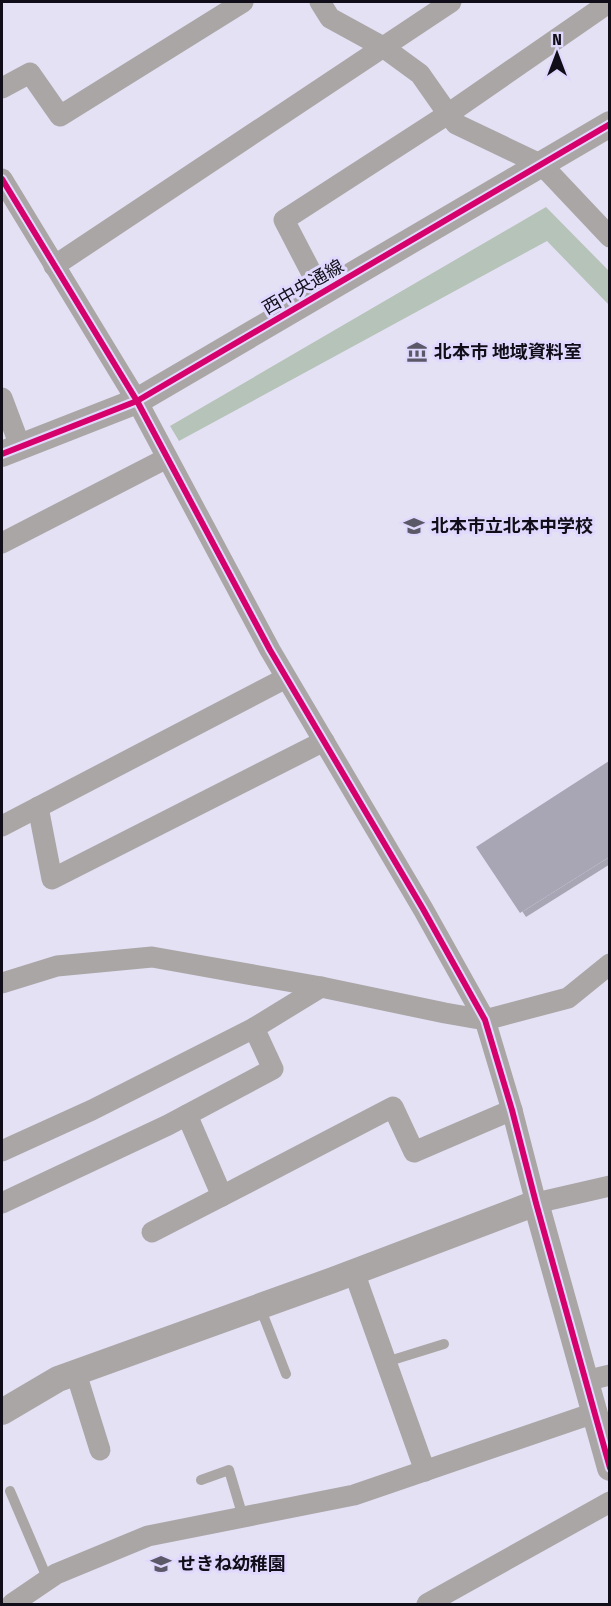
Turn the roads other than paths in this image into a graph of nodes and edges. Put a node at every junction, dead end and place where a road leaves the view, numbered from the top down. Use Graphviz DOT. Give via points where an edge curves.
graph roads {
  1 [pos="243,2"];
  2 [pos="320,2"];
  3 [pos="451,2"];
  4 [pos="609,2"];
  5 [pos="383,47"];
  6 [pos="2,88"];
  7 [pos="448,114"];
  8 [pos="609,124"];
  9 [pos="542,165"];
  10 [pos="2,179"];
  11 [pos="609,237"];
  12 [pos="54,266"];
  13 [pos="322,293"];
  14 [pos="2,398"];
  15 [pos="137,401"];
  16 [pos="11,450"];
  17 [pos="167,458"];
  18 [pos="2,543"];
  19 [pos="286,678"];
  20 [pos="324,741"];
  21 [pos="38,807"];
  22 [pos="2,826"];
  23 [pos="609,964"];
  24 [pos="2,983"];
  25 [pos="321,987"];
  26 [pos="485,1020"];
  27 [pos="254,1028"];
  28 [pos="512,1110"];
  29 [pos="187,1116"];
  30 [pos="2,1151"];
  31 [pos="609,1186"];
  32 [pos="222,1196"];
  33 [pos="2,1203"];
  34 [pos="536,1203"];
  35 [pos="152,1232"];
  36 [pos="354,1272"];
  37 [pos="260,1306"];
  38 [pos="444,1344"];
  39 [pos="386,1362"];
  40 [pos="76,1373"];
  41 [pos="286,1374"];
  42 [pos="597,1378"];
  43 [pos="2,1412"];
  44 [pos="594,1413"];
  45 [pos="100,1450"];
  46 [pos="609,1468"];
  47 [pos="424,1471"];
  48 [pos="201,1480"];
  49 [pos="10,1491"];
  50 [pos="609,1502"];
  51 [pos="243,1517"];
  52 [pos="48,1580"];
  53 [pos="12,1605"];
  54 [pos="427,1605"];
  1 -- 6 [label="street" via="60,116 30,72"];
  2 -- 5 [label="street" via="330,18"];
  3 -- 5 [label="street"];
  4 -- 7 [label="street"];
  5 -- 7 [label="street" via="420,74"];
  5 -- 12 [label="street"];
  7 -- 9 [label="street" via="456,124"];
  7 -- 13 [label="street" via="284,220"];
  8 -- 9 [label="street, 西中央通線"];
  9 -- 11 [label="street"];
  9 -- 13 [label="street, 西中央通線"];
  10 -- 12 [label="street"];
  12 -- 15 [label="street"];
  13 -- 15 [label="street, 西中央通線"];
  14 -- 16 [label="street"];
  15 -- 16 [label="street, 西中央通線"];
  15 -- 17 [label="street"];
  17 -- 18 [label="street"];
  17 -- 19 [label="street"];
  19 -- 20 [label="street"];
  19 -- 21 [label="street"];
  20 -- 21 [label="street" via="52,879"];
  20 -- 26 [label="street"];
  21 -- 22 [label="street"];
  23 -- 26 [label="street" via="568,998"];
  24 -- 25 [label="street" via="57,966 152,957"];
  25 -- 26 [label="street"];
  25 -- 27 [label="street"];
  26 -- 28 [label="street"];
  27 -- 29 [label="street" via="273,1070"];
  27 -- 30 [label="street"];
  28 -- 32 [label="street" via="414,1152 393,1107"];
  28 -- 34 [label="street"];
  29 -- 32 [label="street"];
  29 -- 33 [label="street"];
  31 -- 34 [label="street"];
  32 -- 35 [label="street"];
  34 -- 36 [label="street"];
  34 -- 42 [label="street"];
  36 -- 37 [label="street"];
  36 -- 39 [label="street"];
  37 -- 40 [label="street"];
  37 -- 41 [label="lane"];
  38 -- 39 [label="lane"];
  39 -- 47 [label="street"];
  40 -- 43 [label="street" via="57,1379"];
  40 -- 45 [label="street"];
  42 -- 44 [label="street"];
  44 -- 46 [label="street"];
  44 -- 47 [label="street"];
  47 -- 51 [label="street" via="354,1495"];
  48 -- 51 [label="lane" via="229,1470"];
  49 -- 52 [label="lane"];
  50 -- 54 [label="street"];
  51 -- 52 [label="street" via="148,1536"];
  52 -- 53 [label="street"];
}
